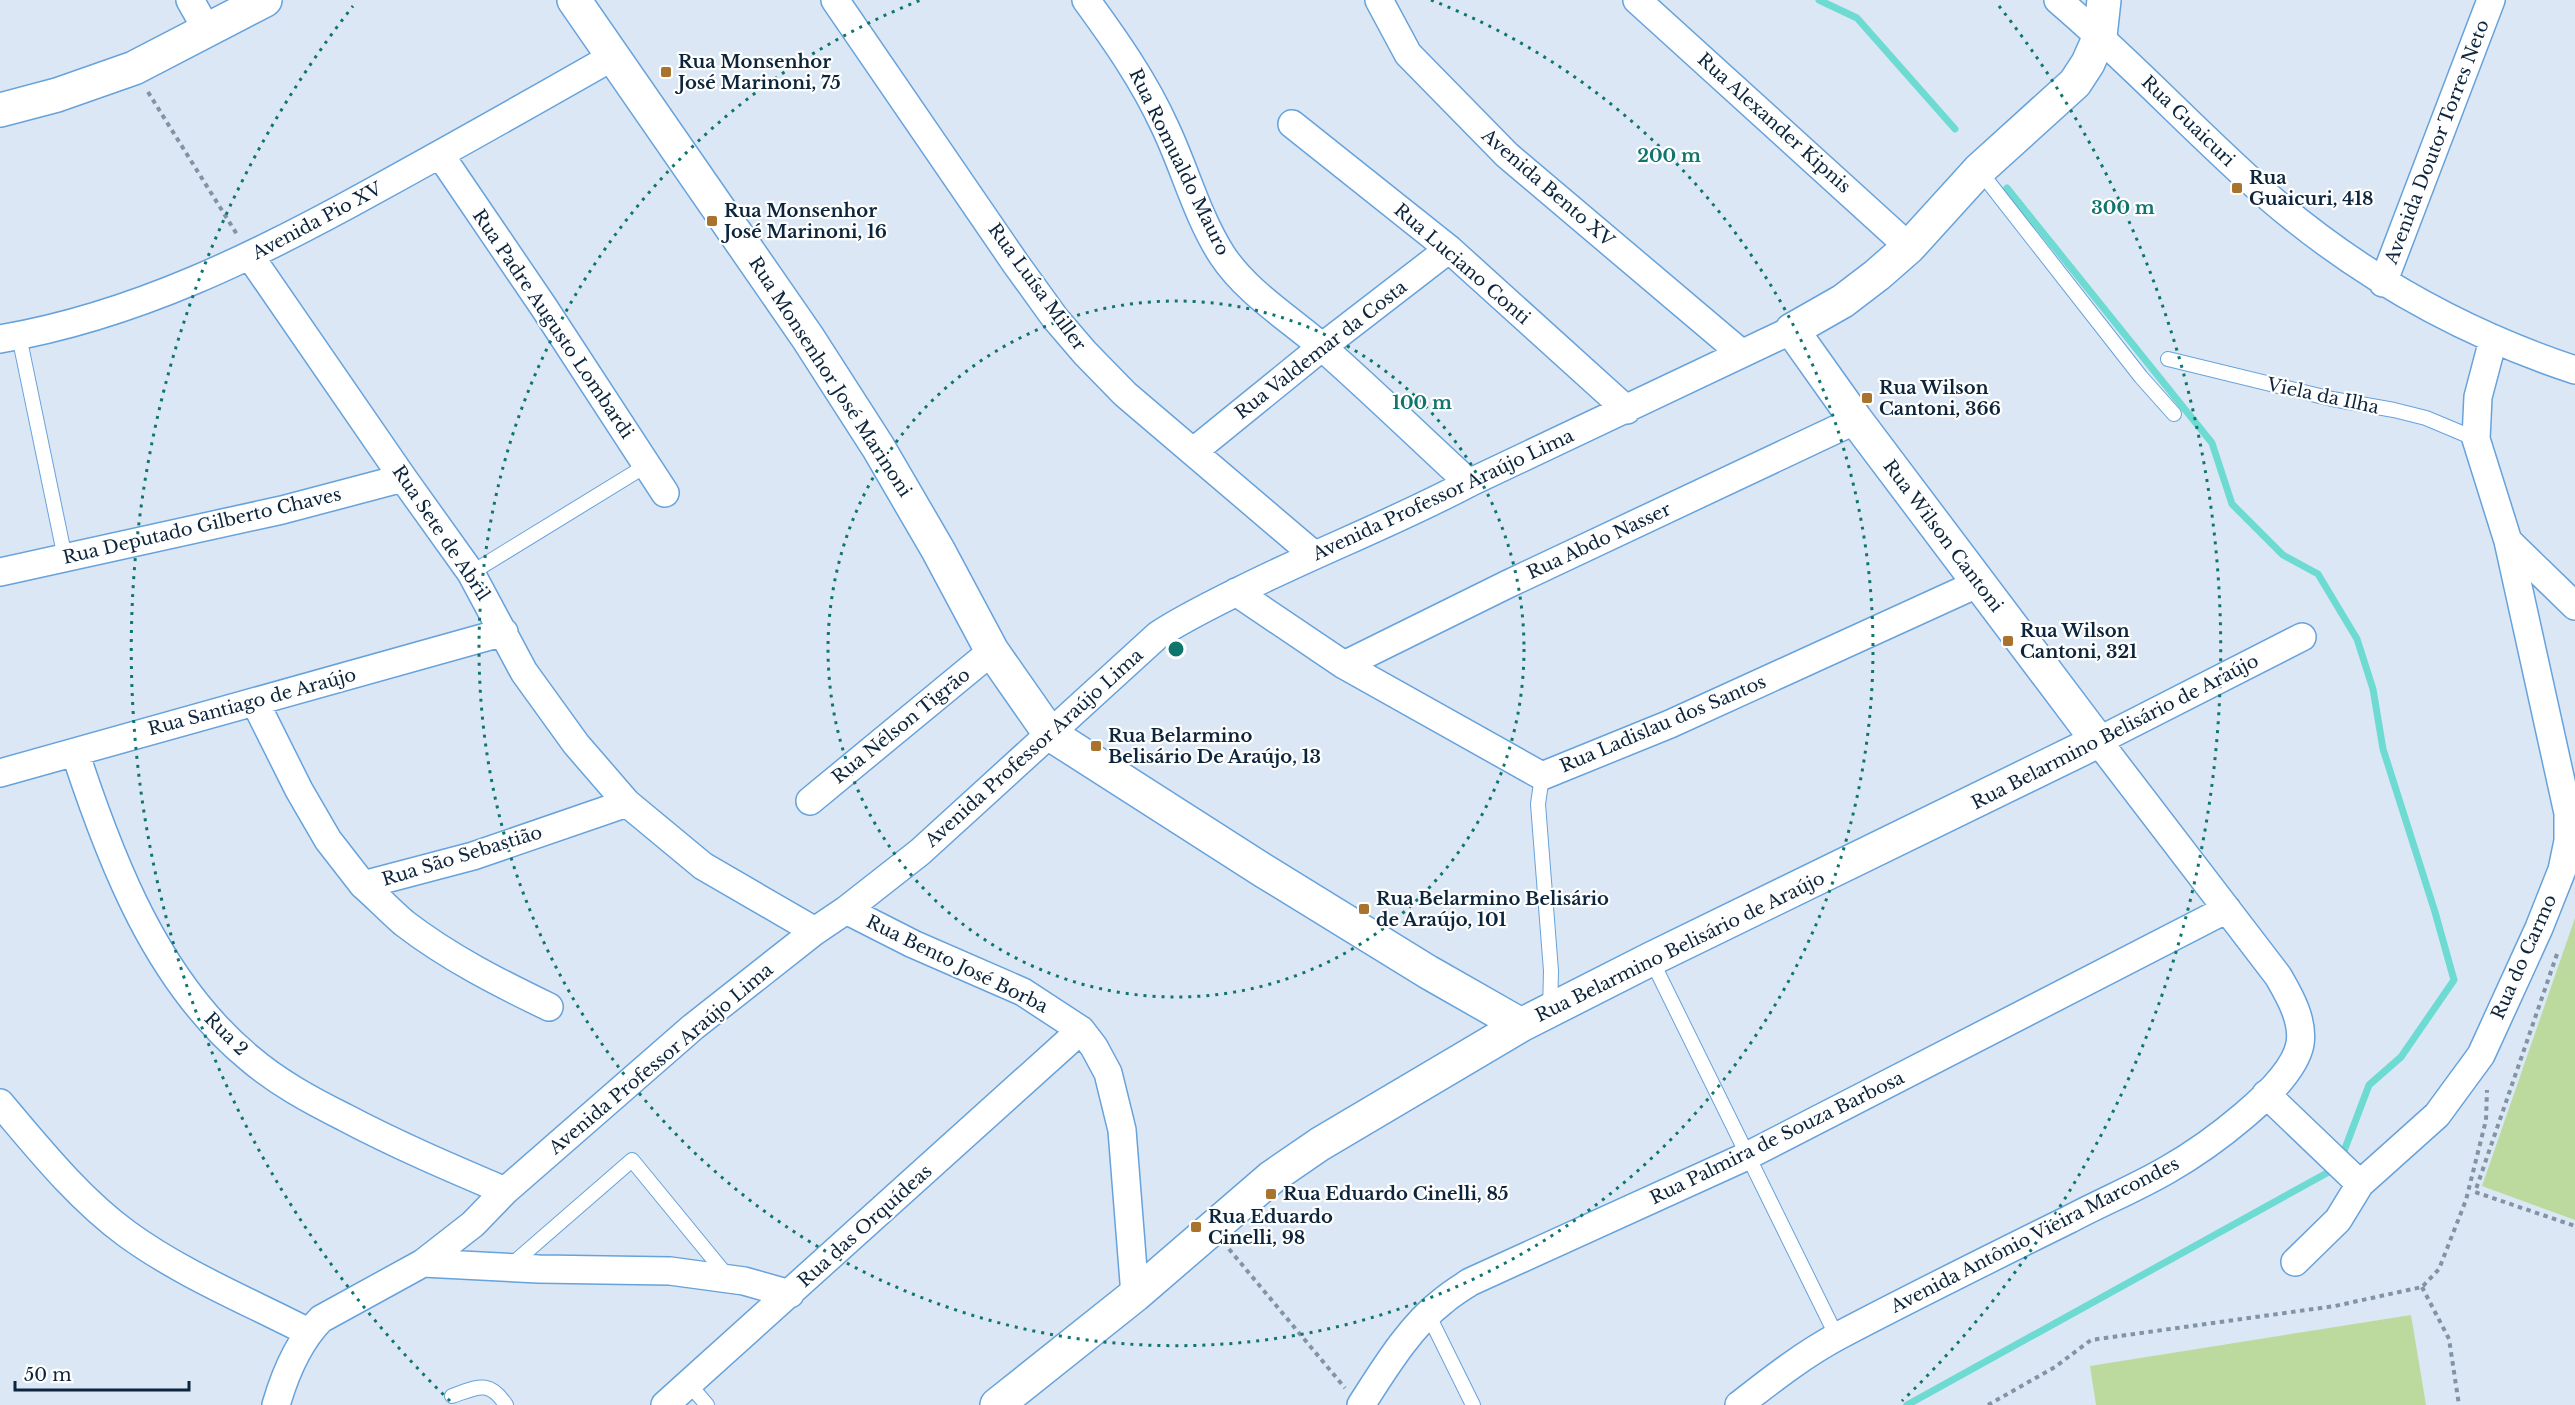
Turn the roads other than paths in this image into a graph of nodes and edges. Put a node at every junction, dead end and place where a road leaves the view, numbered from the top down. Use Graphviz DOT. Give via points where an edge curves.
graph roads {
  1 [pos="190,0"];
  2 [pos="265,0"];
  3 [pos="574,0"];
  4 [pos="835,0"];
  5 [pos="1086,0"];
  6 [pos="1379,0"];
  7 [pos="1637,0"];
  8 [pos="2058,0"];
  9 [pos="2104,0"];
  10 [pos="2491,0"];
  11 [pos="207,30"];
  12 [pos="2100,36"];
  13 [pos="614,56"];
  14 [pos="0,110"];
  15 [pos="1292,124"];
  16 [pos="441,156"];
  17 [pos="1979,170"];
  18 [pos="1909,247"];
  19 [pos="1449,249"];
  20 [pos="250,256"];
  21 [pos="2383,283"];
  22 [pos="1792,330"];
  23 [pos="10,338"];
  24 [pos="2493,340"];
  25 [pos="1322,347"];
  26 [pos="1741,353"];
  27 [pos="2169,358"];
  28 [pos="2575,370"];
  29 [pos="1627,410"];
  30 [pos="2174,414"];
  31 [pos="1856,420"];
  32 [pos="2476,439"];
  33 [pos="1194,451"];
  34 [pos="647,465"];
  35 [pos="403,478"];
  36 [pos="1469,483"];
  37 [pos="665,493"];
  38 [pos="2508,541"];
  39 [pos="1314,555"];
  40 [pos="64,558"];
  41 [pos="0,572"];
  42 [pos="471,573"];
  43 [pos="1978,583"];
  44 [pos="1236,592"];
  45 [pos="2575,606"];
  46 [pos="504,632"];
  47 [pos="2302,637"];
  48 [pos="992,651"];
  49 [pos="1344,665"];
  50 [pos="255,702"];
  51 [pos="1050,734"];
  52 [pos="2098,741"];
  53 [pos="75,752"];
  54 [pos="0,773"];
  55 [pos="1542,776"];
  56 [pos="810,801"];
  57 [pos="627,803"];
  58 [pos="2570,853"];
  59 [pos="363,885"];
  60 [pos="2227,909"];
  61 [pos="846,910"];
  62 [pos="815,931"];
  63 [pos="1651,959"];
  64 [pos="2292,1000"];
  65 [pos="549,1007"];
  66 [pos="1550,1011"];
  67 [pos="1521,1025"];
  68 [pos="1081,1030"];
  69 [pos="2266,1094"];
  70 [pos="0,1103"];
  71 [pos="1748,1156"];
  72 [pos="2361,1184"];
  73 [pos="505,1191"];
  74 [pos="2295,1262"];
  75 [pos="423,1263"];
  76 [pos="508,1268"];
  77 [pos="729,1279"];
  78 [pos="790,1294"];
  79 [pos="1135,1295"];
  80 [pos="1428,1314"];
  81 [pos="308,1332"];
  82 [pos="1837,1337"];
  83 [pos="689,1384"];
  84 [pos="452,1396"];
  85 [pos="1357,1401"];
  86 [pos="276,1405"];
  87 [pos="506,1405"];
  88 [pos="665,1405"];
  89 [pos="707,1405"];
  90 [pos="997,1405"];
  91 [pos="1473,1405"];
  92 [pos="1739,1405"];
  1 -- 11 [label="street"];
  2 -- 11 [label="street"];
  3 -- 13 [label="street, Rua Monsenhor José Marinoni"];
  4 -- 33 [label="street, Rua Luísa Miller" via="1055,318 1125,394"];
  5 -- 25 [label="street, Rua Romualdo Mauro" via="1149,94 1222,256 1240,278"];
  6 -- 26 [label="street, Avenida Bento XV" via="1408,54 1507,155"];
  7 -- 18 [label="street, Rua Alexander Kipnis"];
  8 -- 12 [label="street, Rua Guaicuri"];
  9 -- 12 [label="street, Avenida Professor Araújo Lima"];
  10 -- 21 [label="street, Avenida Doutor Torres Neto"];
  11 -- 14 [label="street" via="134,68"];
  12 -- 17 [label="street, Avenida Professor Araújo Lima" via="2075,83"];
  12 -- 21 [label="street, Rua Guaicuri" via="2272,200"];
  13 -- 16 [label="street, Avenida Pio XV"];
  13 -- 48 [label="street, Rua Monsenhor José Marinoni" via="858,415"];
  15 -- 19 [label="street, Rua Luciano Conti"];
  16 -- 20 [label="street, Avenida Pio XV"];
  16 -- 34 [label="street, Rua Padre Augusto Lombardi"];
  17 -- 18 [label="street, Avenida Professor Araújo Lima"];
  17 -- 30 [label="lane" via="2140,377"];
  18 -- 22 [label="street, Avenida Professor Araújo Lima" via="1843,301"];
  19 -- 25 [label="street, Rua Valdemar da Costa"];
  19 -- 29 [label="street, Rua Luciano Conti"];
  20 -- 23 [label="street, Avenida Pio XV" via="92,318"];
  20 -- 35 [label="street, Rua Sete de Abril"];
  21 -- 24 [label="street, Rua Guaicuri"];
  22 -- 26 [label="street, Avenida Professor Araújo Lima"];
  22 -- 31 [label="street, Rua Wilson Cantoni"];
  23 -- 40 [label="lane"];
  24 -- 28 [label="street, Rua Guaicuri"];
  24 -- 32 [label="street, Rua do Carmo" via="2478,397"];
  25 -- 33 [label="street, Rua Valdemar da Costa"];
  25 -- 36 [label="street, Rua Romualdo Mauro"];
  26 -- 29 [label="street, Avenida Professor Araújo Lima"];
  27 -- 32 [label="lane, Viela da Ilha" via="2300,392 2426,418"];
  29 -- 36 [label="street, Avenida Professor Araújo Lima"];
  31 -- 43 [label="street, Rua Wilson Cantoni"];
  31 -- 49 [label="street, Rua Abdo Nasser"];
  32 -- 38 [label="street, Rua do Carmo"];
  33 -- 39 [label="street, Rua Luísa Miller"];
  34 -- 37 [label="street, Rua Padre Augusto Lombardi"];
  34 -- 42 [label="lane"];
  35 -- 40 [label="street, Rua Deputado Gilberto Chaves" via="282,510"];
  35 -- 42 [label="street, Rua Sete de Abril"];
  36 -- 39 [label="street, Avenida Professor Araújo Lima"];
  38 -- 45 [label="street"];
  38 -- 58 [label="street, Rua do Carmo" via="2568,813"];
  39 -- 44 [label="street, Avenida Professor Araújo Lima"];
  40 -- 41 [label="street, Rua Deputado Gilberto Chaves"];
  42 -- 46 [label="street, Rua Sete de Abril"];
  43 -- 52 [label="street, Rua Wilson Cantoni"];
  43 -- 55 [label="street, Rua Ladislau dos Santos" via="1670,724"];
  44 -- 49 [label="street, Rua Ladislau dos Santos"];
  44 -- 51 [label="street, Avenida Professor Araújo Lima" via="1158,635"];
  46 -- 50 [label="street, Rua Santiago de Araújo"];
  46 -- 57 [label="street, Rua Sete de Abril" via="545,702"];
  47 -- 52 [label="street, Rua Belarmino Belisário de Araújo"];
  48 -- 51 [label="street, Rua Monsenhor José Marinoni"];
  48 -- 56 [label="street, Rua Nélson Tigrão"];
  49 -- 55 [label="street, Rua Ladislau dos Santos"];
  50 -- 53 [label="street, Rua Santiago de Araújo"];
  50 -- 59 [label="street, Rua São Sebastião" via="328,840"];
  51 -- 61 [label="street, Avenida Professor Araújo Lima" via="920,852"];
  51 -- 67 [label="street, Rua Belarmino Belisário de Araújo" via="1264,871"];
  52 -- 60 [label="street, Rua Wilson Cantoni"];
  52 -- 63 [label="street, Rua Belarmino Belisário de Araújo"];
  53 -- 54 [label="street, Rua Santiago de Araújo"];
  53 -- 73 [label="street, Rua 2" via="130,897 167,962 204,1014 247,1057 299,1094 400,1146"];
  55 -- 66 [label="lane" via="1538,804 1551,970"];
  57 -- 59 [label="street, Rua São Sebastião" via="472,856"];
  57 -- 62 [label="street, Rua Sete de Abril" via="703,866"];
  58 -- 72 [label="street, Rua do Carmo" via="2481,1055 2437,1115"];
  59 -- 65 [label="street" via="438,946"];
  60 -- 64 [label="street, Rua Wilson Cantoni"];
  60 -- 71 [label="street, Rua Palmira de Souza Barbosa"];
  61 -- 62 [label="street, Avenida Professor Araújo Lima"];
  61 -- 68 [label="street, Rua Bento José Borba" via="1023,992"];
  62 -- 73 [label="street, Avenida Professor Araújo Lima" via="693,1027"];
  63 -- 66 [label="street, Rua Belarmino Belisário de Araújo"];
  63 -- 71 [label="lane"];
  64 -- 69 [label="street, Avenida Antônio Vieira Marcondes" via="2300,1044 2290,1066"];
  66 -- 67 [label="street, Rua Belarmino Belisário de Araújo"];
  67 -- 79 [label="street" via="1320,1144 1272,1177"];
  68 -- 78 [label="street, Rua das Orquídeas"];
  68 -- 79 [label="street, Rua Bento José Borba" via="1108,1073 1117,1102"];
  69 -- 72 [label="street"];
  69 -- 82 [label="street, Avenida Antônio Vieira Marcondes" via="2238,1121 2168,1170"];
  70 -- 81 [label="street" via="64,1176 127,1234 168,1260"];
  71 -- 80 [label="street, Rua Palmira de Souza Barbosa" via="1495,1270 1442,1301"];
  71 -- 82 [label="lane"];
  72 -- 74 [label="street, Rua do Carmo" via="2338,1220"];
  73 -- 75 [label="street, Avenida Professor Araújo Lima" via="473,1224"];
  75 -- 76 [label="street, Rua das Orquídeas"];
  75 -- 81 [label="street, Avenida Professor Araújo Lima" via="321,1319"];
  76 -- 77 [label="street, Rua das Orquídeas" via="670,1271"];
  76 -- 77 [label="lane" via="632,1160"];
  77 -- 78 [label="street, Rua das Orquídeas"];
  78 -- 83 [label="street"];
  79 -- 90 [label="street"];
  80 -- 85 [label="street, Rua Palmira de Souza Barbosa"];
  80 -- 91 [label="lane"];
  81 -- 86 [label="street, Avenida Professor Araújo Lima" via="295,1353"];
  82 -- 92 [label="street, Avenida Antônio Vieira Marcondes" via="1771,1379"];
  83 -- 88 [label="street"];
  83 -- 89 [label="lane"];
  84 -- 87 [label="lane" via="491,1387"];
}
